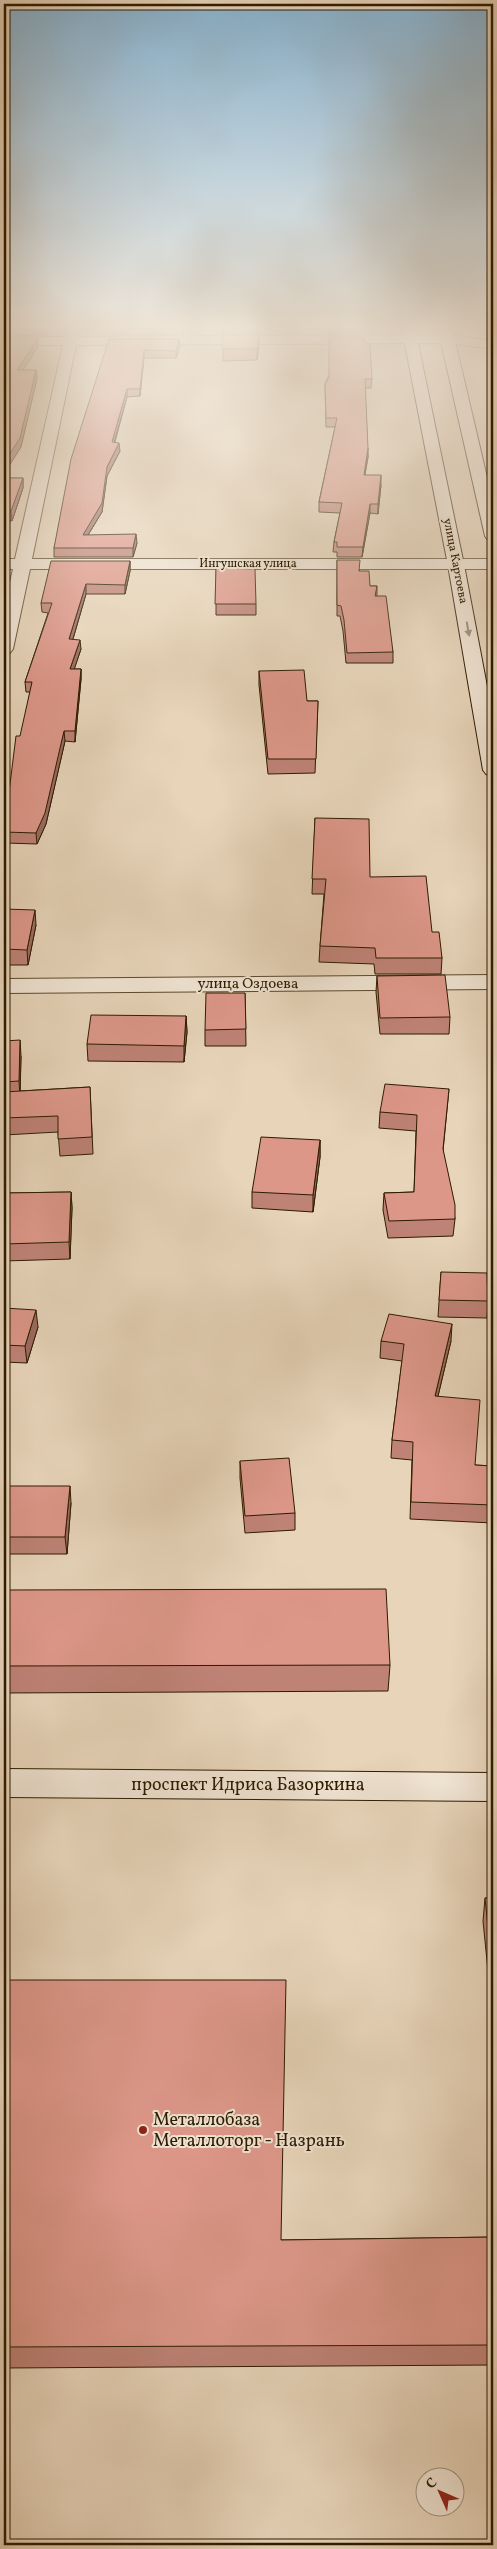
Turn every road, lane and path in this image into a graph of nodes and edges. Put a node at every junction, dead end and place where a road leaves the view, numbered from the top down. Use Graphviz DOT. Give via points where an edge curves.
graph roads {
  1 [pos="48,443"];
  2 [pos="431,443"];
  3 [pos="472,443"];
  4 [pos="493,536"];
  5 [pos="23,563"];
  6 [pos="4,564"];
  7 [pos="493,564"];
  8 [pos="456,565"];
  9 [pos="4,649"];
  10 [pos="493,770"];
  11 [pos="493,982"];
  12 [pos="4,986"];
  13 [pos="4,1783"];
  14 [pos="493,1787"];
  1 -- 5 [label="street"];
  2 -- 8 [label="street, улица Картоева"];
  3 -- 4 [label="street"];
  5 -- 6 [label="street, Ингушская улица"];
  5 -- 8 [label="street, Ингушская улица"];
  5 -- 9 [label="street"];
  7 -- 8 [label="street, Ингушская улица"];
  8 -- 10 [label="street, улица Картоева, one-way"];
  11 -- 12 [label="street, улица Оздоева"];
  13 -- 14 [label="street, проспект Идриса Базоркина"];
}
